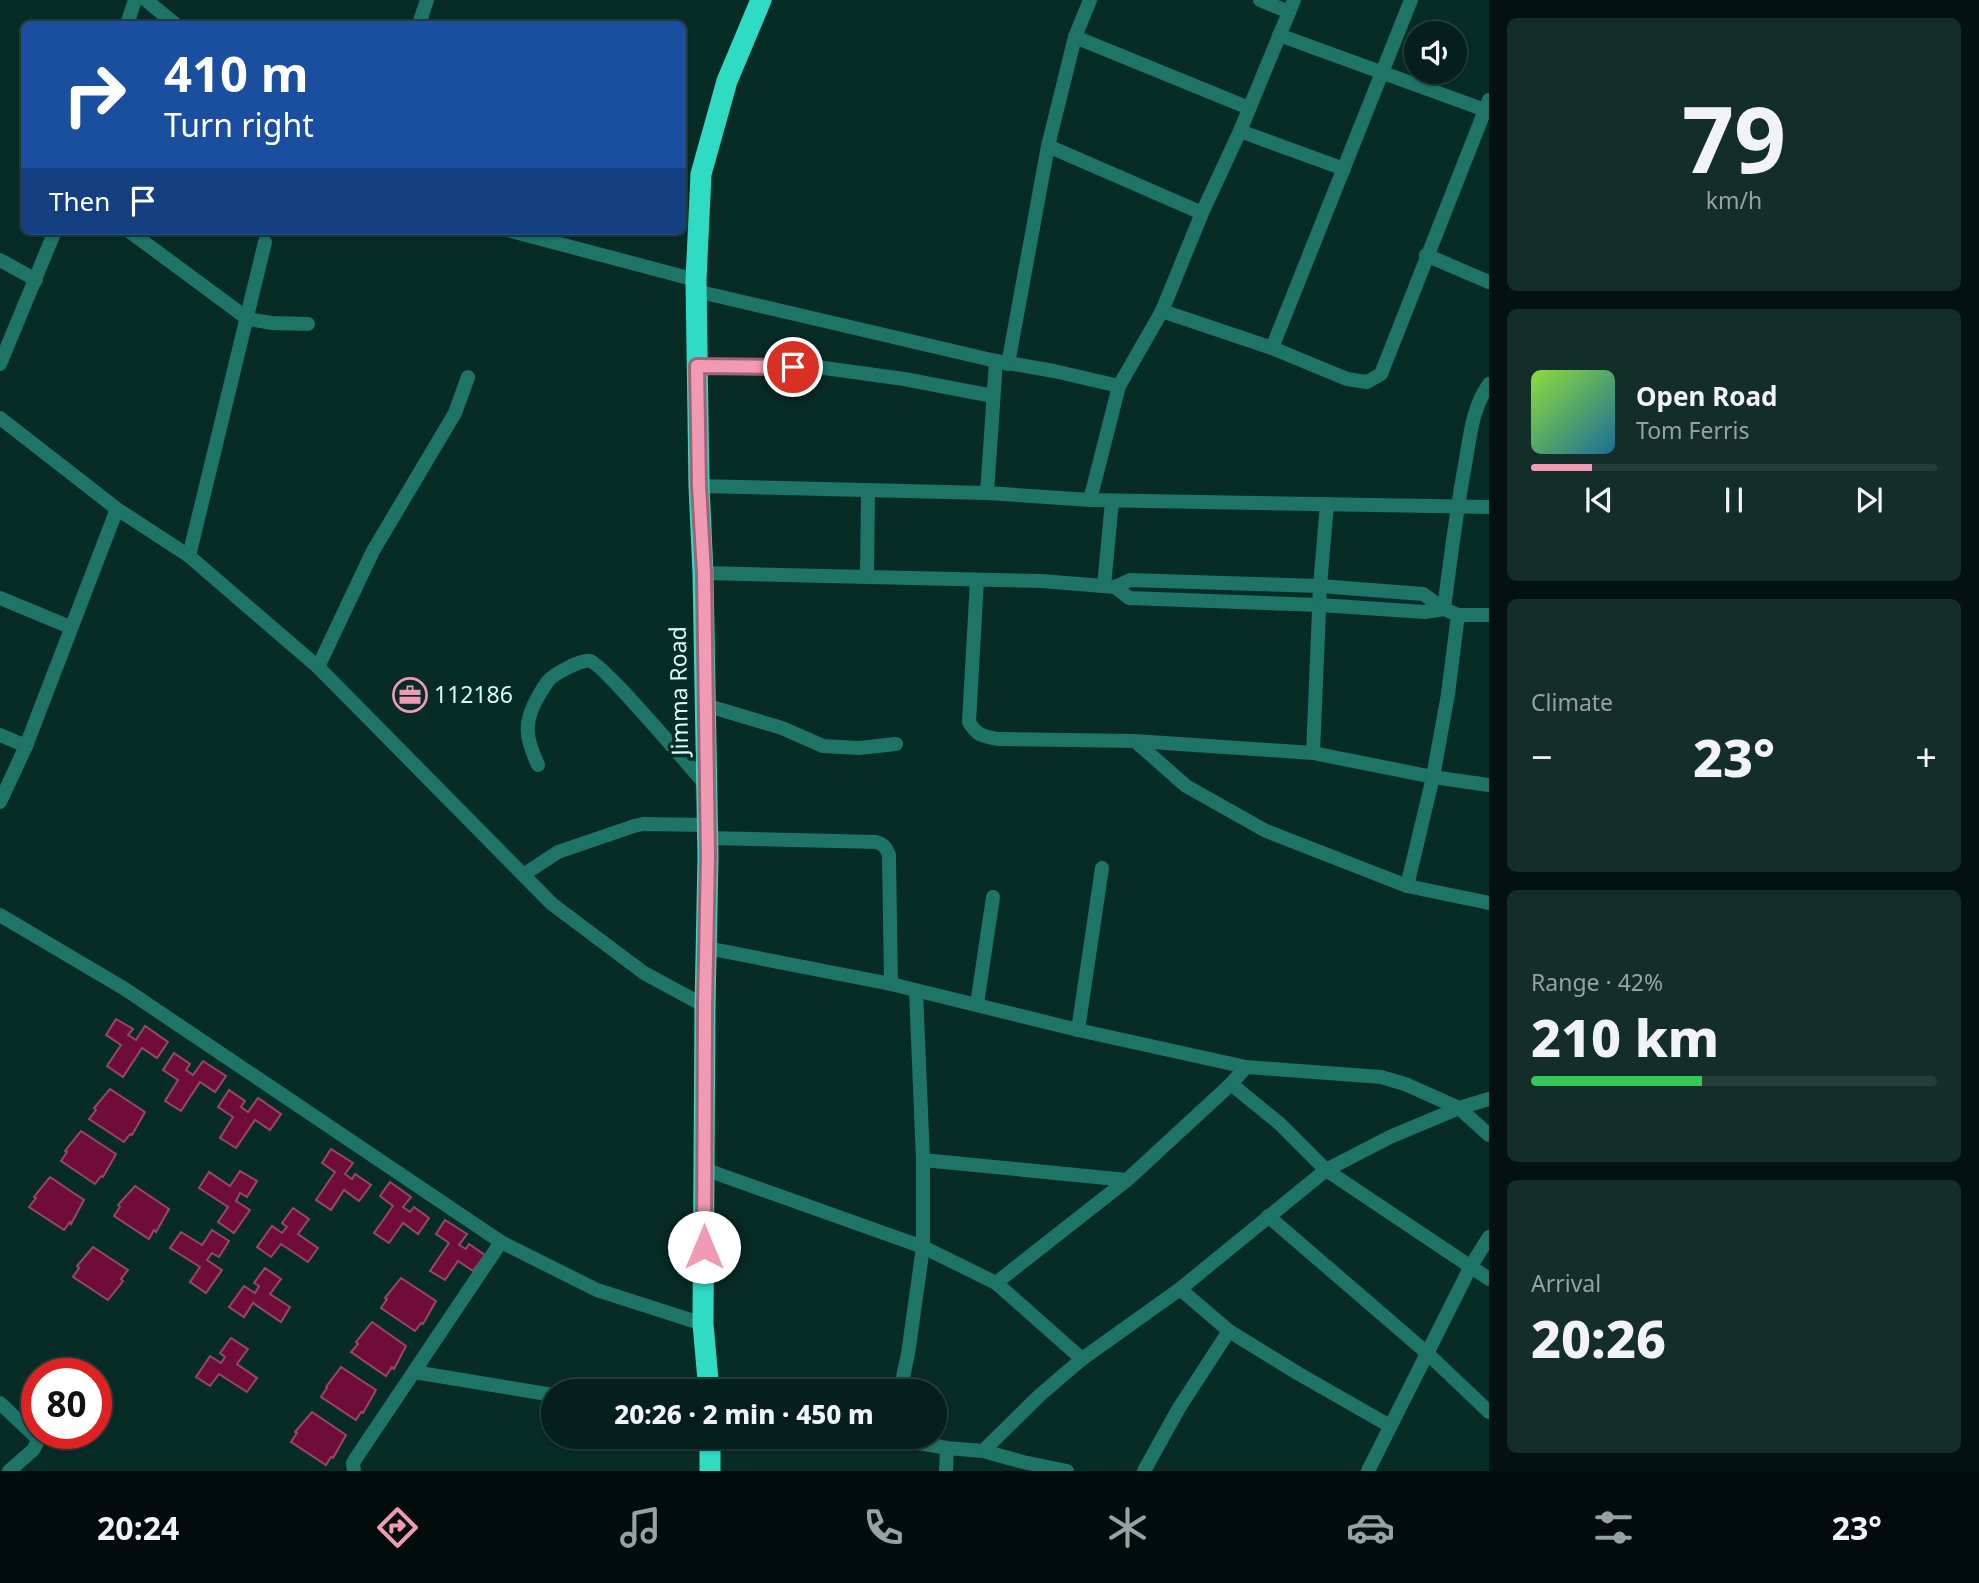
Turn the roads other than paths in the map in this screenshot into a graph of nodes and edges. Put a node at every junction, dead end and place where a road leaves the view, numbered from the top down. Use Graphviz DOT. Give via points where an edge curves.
graph roads {
  1 [pos="135,0"];
  2 [pos="146,0"];
  3 [pos="427,0"];
  4 [pos="761,0"];
  5 [pos="1090,0"];
  6 [pos="1260,0"];
  7 [pos="1412,0"];
  8 [pos="1291,6"];
  9 [pos="128,21"];
  10 [pos="171,21"];
  11 [pos="420,21"];
  12 [pos="1279,35"];
  13 [pos="1075,37"];
  14 [pos="1382,73"];
  15 [pos="1487,105"];
  16 [pos="1249,108"];
  17 [pos="1240,131"];
  18 [pos="1048,146"];
  19 [pos="1344,169"];
  20 [pos="1202,213"];
  21 [pos="53,235"];
  22 [pos="134,235"];
  23 [pos="524,235"];
  24 [pos="265,242"];
  25 [pos="1426,256"];
  26 [pos="0,260"];
  27 [pos="36,280"];
  28 [pos="1489,282"];
  29 [pos="696,286"];
  30 [pos="1162,311"];
  31 [pos="248,319"];
  32 [pos="308,324"];
  33 [pos="1272,348"];
  34 [pos="1002,362"];
  35 [pos="0,364"];
  36 [pos="697,366"];
  37 [pos="468,377"];
  38 [pos="1489,384"];
  39 [pos="1119,386"];
  40 [pos="993,396"];
  41 [pos="0,418"];
  42 [pos="699,486"];
  43 [pos="868,491"];
  44 [pos="987,494"];
  45 [pos="1090,500"];
  46 [pos="1112,501"];
  47 [pos="1327,504"];
  48 [pos="1457,508"];
  49 [pos="1489,508"];
  50 [pos="117,509"];
  51 [pos="189,555"];
  52 [pos="704,573"];
  53 [pos="867,577"];
  54 [pos="977,580"];
  55 [pos="1110,586"];
  56 [pos="1320,586"];
  57 [pos="0,598"];
  58 [pos="1320,605"];
  59 [pos="1451,612"];
  60 [pos="1489,615"];
  61 [pos="70,627"];
  62 [pos="318,667"];
  63 [pos="705,705"];
  64 [pos="0,735"];
  65 [pos="1135,741"];
  66 [pos="896,744"];
  67 [pos="26,746"];
  68 [pos="1313,753"];
  69 [pos="538,765"];
  70 [pos="1433,777"];
  71 [pos="706,785"];
  72 [pos="1489,785"];
  73 [pos="0,802"];
  74 [pos="708,831"];
  75 [pos="1102,868"];
  76 [pos="523,875"];
  77 [pos="1407,886"];
  78 [pos="993,897"];
  79 [pos="1489,903"];
  80 [pos="0,915"];
  81 [pos="707,947"];
  82 [pos="891,984"];
  83 [pos="916,991"];
  84 [pos="977,1004"];
  85 [pos="705,1006"];
  86 [pos="1078,1030"];
  87 [pos="1246,1067"];
  88 [pos="1231,1084"];
  89 [pos="1489,1099"];
  90 [pos="1459,1108"];
  91 [pos="1489,1135"];
  92 [pos="923,1160"];
  93 [pos="704,1169"];
  94 [pos="1326,1170"];
  95 [pos="1127,1180"];
  96 [pos="1268,1216"];
  97 [pos="1489,1237"];
  98 [pos="501,1242"];
  99 [pos="923,1247"];
  100 [pos="1471,1266"];
  101 [pos="1489,1279"];
  102 [pos="996,1283"];
  103 [pos="1180,1289"];
  104 [pos="704,1324"];
  105 [pos="1229,1331"];
  106 [pos="1427,1353"];
  107 [pos="1082,1359"];
  108 [pos="414,1372"];
  109 [pos="708,1379"];
  110 [pos="903,1379"];
  111 [pos="541,1393"];
  112 [pos="0,1403"];
  113 [pos="1489,1412"];
  114 [pos="1390,1426"];
  115 [pos="947,1448"];
  116 [pos="710,1449"];
  117 [pos="947,1449"];
  118 [pos="983,1451"];
  119 [pos="9,1471"];
  120 [pos="355,1471"];
  121 [pos="710,1471"];
  122 [pos="946,1471"];
  123 [pos="1067,1471"];
  124 [pos="1144,1471"];
  125 [pos="1368,1471"];
  1 -- 9 [label="street"];
  2 -- 10 [label="street"];
  3 -- 11 [label="street"];
  4 -- 29 [label="highway, Jimma Road" via="727,81 701,174"];
  5 -- 13 [label="street"];
  6 -- 8 [label="street"];
  7 -- 14 [label="street"];
  8 -- 12 [label="street"];
  12 -- 14 [label="street"];
  12 -- 16 [label="street"];
  13 -- 16 [label="street"];
  13 -- 18 [label="street"];
  14 -- 15 [label="street"];
  14 -- 19 [label="street"];
  15 -- 25 [label="street"];
  16 -- 17 [label="street"];
  17 -- 19 [label="street"];
  17 -- 20 [label="street"];
  18 -- 20 [label="street"];
  18 -- 34 [label="street"];
  19 -- 33 [label="street"];
  20 -- 30 [label="street"];
  21 -- 27 [label="street"];
  22 -- 31 [label="street"];
  23 -- 29 [label="street"];
  24 -- 31 [label="street"];
  25 -- 28 [label="street"];
  25 -- 33 [label="street" via="1381,374 1367,382 1347,379"];
  26 -- 27 [label="street"];
  27 -- 35 [label="street"];
  29 -- 34 [label="street"];
  29 -- 36 [label="highway, Jimma Road"];
  30 -- 33 [label="street"];
  30 -- 39 [label="street"];
  31 -- 32 [label="street"];
  31 -- 51 [label="street"];
  34 -- 39 [label="street"];
  34 -- 40 [label="street"];
  36 -- 40 [label="street" via="817,367"];
  36 -- 42 [label="highway, Jimma Road"];
  37 -- 62 [label="street" via="455,413 373,551"];
  38 -- 48 [label="street" via="1472,425"];
  39 -- 45 [label="street"];
  40 -- 44 [label="street"];
  41 -- 50 [label="street"];
  42 -- 43 [label="street"];
  42 -- 52 [label="highway, Jimma Road"];
  43 -- 44 [label="street"];
  43 -- 53 [label="street"];
  44 -- 45 [label="street"];
  45 -- 46 [label="street"];
  46 -- 47 [label="street"];
  46 -- 55 [label="street"];
  47 -- 48 [label="street"];
  47 -- 56 [label="street"];
  48 -- 49 [label="street"];
  48 -- 59 [label="street"];
  50 -- 51 [label="street"];
  50 -- 61 [label="street"];
  51 -- 62 [label="street"];
  52 -- 53 [label="street"];
  52 -- 63 [label="highway, Jimma Road"];
  53 -- 54 [label="street"];
  54 -- 55 [label="street"];
  54 -- 65 [label="street" via="968,722 974,731 998,739"];
  55 -- 56 [label="street" via="1130,580"];
  55 -- 58 [label="street" via="1129,598"];
  56 -- 58 [label="street"];
  56 -- 59 [label="street" via="1423,594"];
  57 -- 61 [label="street"];
  58 -- 59 [label="street"];
  58 -- 68 [label="street"];
  59 -- 60 [label="street"];
  59 -- 70 [label="street" via="1448,694"];
  61 -- 67 [label="street"];
  62 -- 76 [label="street"];
  63 -- 66 [label="street" via="782,728 823,746"];
  63 -- 71 [label="highway, Jimma Road"];
  64 -- 67 [label="street"];
  65 -- 68 [label="street"];
  65 -- 77 [label="street" via="1186,786 1266,831"];
  67 -- 73 [label="street"];
  68 -- 70 [label="street"];
  69 -- 71 [label="street" via="527,734 530,710 549,680 588,660 616,684"];
  70 -- 72 [label="street"];
  70 -- 77 [label="street"];
  71 -- 74 [label="highway, Jimma Road"];
  74 -- 76 [label="street" via="634,826 558,852"];
  74 -- 81 [label="highway, Jimma Road"];
  74 -- 82 [label="street" via="883,844 889,855"];
  75 -- 86 [label="street"];
  76 -- 85 [label="street" via="552,904 644,973"];
  77 -- 79 [label="street"];
  78 -- 84 [label="street"];
  80 -- 98 [label="street" via="125,989"];
  81 -- 82 [label="street"];
  81 -- 85 [label="highway, Jimma Road"];
  82 -- 83 [label="street"];
  83 -- 84 [label="street"];
  83 -- 92 [label="street"];
  84 -- 86 [label="street"];
  85 -- 93 [label="highway, Jimma Road"];
  86 -- 87 [label="street"];
  87 -- 88 [label="street"];
  87 -- 90 [label="street" via="1381,1077"];
  88 -- 94 [label="street"];
  88 -- 95 [label="street"];
  89 -- 90 [label="street"];
  90 -- 91 [label="street"];
  90 -- 94 [label="street"];
  92 -- 95 [label="street"];
  92 -- 99 [label="street"];
  93 -- 99 [label="street"];
  93 -- 104 [label="highway, Jimma Road"];
  94 -- 96 [label="street"];
  94 -- 100 [label="street"];
  95 -- 102 [label="street"];
  96 -- 103 [label="street"];
  96 -- 106 [label="street"];
  97 -- 100 [label="street"];
  98 -- 104 [label="street" via="597,1290"];
  98 -- 108 [label="street"];
  99 -- 102 [label="street"];
  99 -- 110 [label="street"];
  100 -- 101 [label="street"];
  100 -- 106 [label="street"];
  102 -- 107 [label="street"];
  103 -- 105 [label="street"];
  103 -- 107 [label="street"];
  104 -- 109 [label="highway, Jimma Road"];
  105 -- 114 [label="street"];
  105 -- 124 [label="street" via="1178,1408"];
  106 -- 113 [label="street"];
  106 -- 114 [label="street"];
  107 -- 118 [label="street"];
  108 -- 111 [label="street"];
  108 -- 120 [label="street" via="353,1463"];
  112 -- 119 [label="street" via="38,1441"];
  114 -- 125 [label="street"];
  115 -- 118 [label="street"];
  116 -- 121 [label="highway"];
  117 -- 122 [label="street"];
  118 -- 123 [label="street"];
}
